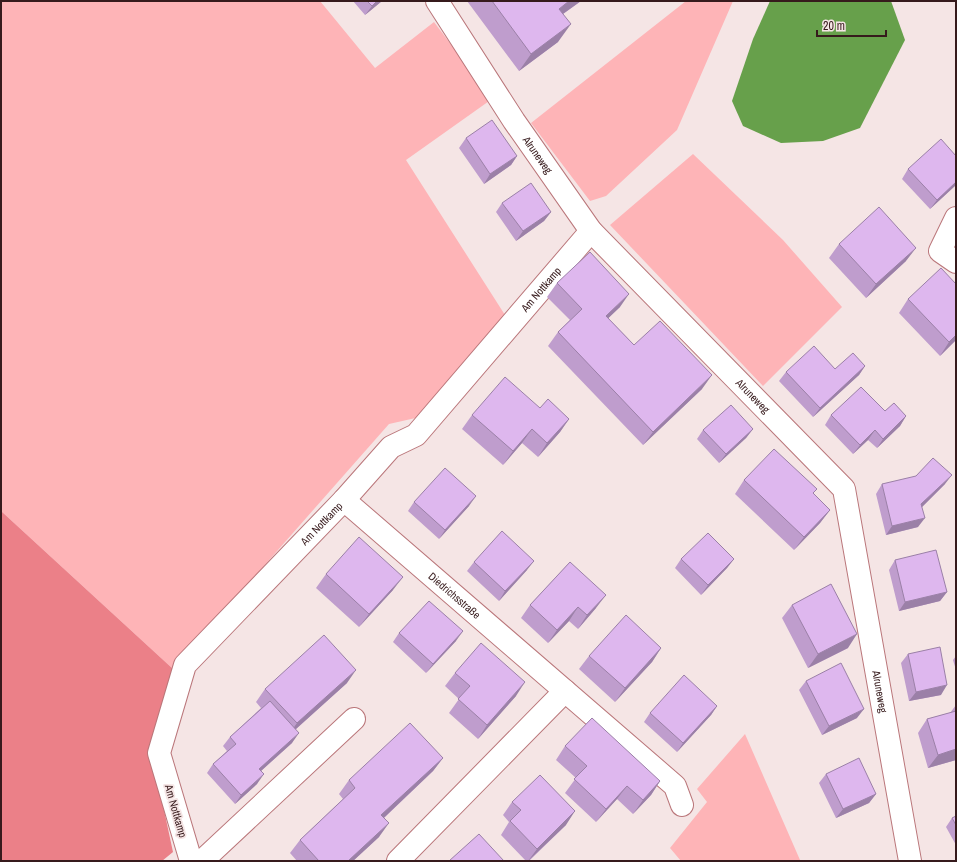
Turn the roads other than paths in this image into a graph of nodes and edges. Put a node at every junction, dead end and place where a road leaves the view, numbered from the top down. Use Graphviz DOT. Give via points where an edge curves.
graph roads {
  1 [pos="438,1"];
  2 [pos="956,218"];
  3 [pos="591,231"];
  4 [pos="948,257"];
  5 [pos="344,500"];
  6 [pos="566,691"];
  7 [pos="354,719"];
  8 [pos="682,805"];
  9 [pos="191,861"];
  10 [pos="202,861"];
  11 [pos="398,861"];
  12 [pos="910,861"];
  1 -- 3 [label="street, Alruneweg" via="514,121"];
  2 -- 4 [label="street"];
  3 -- 5 [label="street, Am Nottkamp" via="416,435 391,447"];
  3 -- 12 [label="street, Alruneweg" via="844,489"];
  5 -- 6 [label="street, Diedrichsstraße"];
  5 -- 9 [label="street, Am Nottkamp" via="185,665 159,753"];
  6 -- 8 [label="street, Diedrichsstraße" via="675,786"];
  6 -- 11 [label="street"];
  7 -- 10 [label="street"];
}
